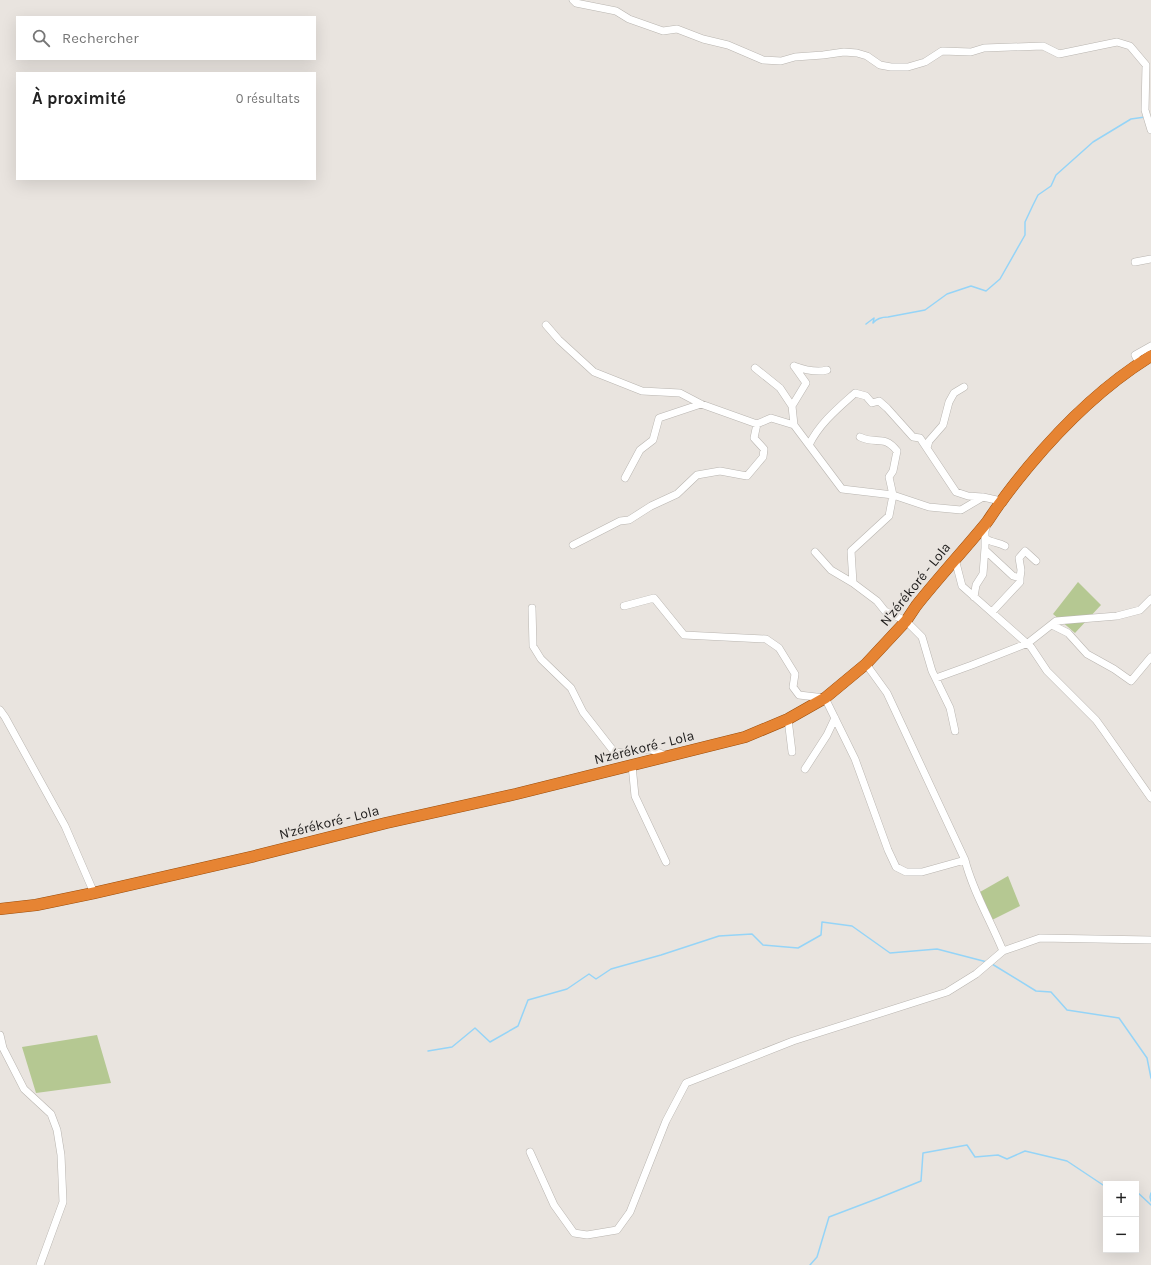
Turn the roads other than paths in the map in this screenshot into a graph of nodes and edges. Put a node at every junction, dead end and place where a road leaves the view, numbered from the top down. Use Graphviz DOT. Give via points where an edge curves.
graph roads {
  1 [pos="573,0"];
  2 [pos="1151,130"];
  3 [pos="1151,259"];
  4 [pos="1135,262"];
  5 [pos="546,325"];
  6 [pos="1151,346"];
  7 [pos="1147,359"];
  8 [pos="754,368"];
  9 [pos="827,370"];
  10 [pos="964,387"];
  11 [pos="701,404"];
  12 [pos="792,406"];
  13 [pos="757,424"];
  14 [pos="794,425"];
  15 [pos="860,437"];
  16 [pos="809,446"];
  17 [pos="926,448"];
  18 [pos="625,478"];
  19 [pos="893,495"];
  20 [pos="983,497"];
  21 [pos="1001,501"];
  22 [pos="988,521"];
  23 [pos="985,538"];
  24 [pos="573,545"];
  25 [pos="1005,546"];
  26 [pos="985,550"];
  27 [pos="815,552"];
  28 [pos="955,559"];
  29 [pos="1036,561"];
  30 [pos="1020,578"];
  31 [pos="853,583"];
  32 [pos="974,597"];
  33 [pos="1151,599"];
  34 [pos="624,606"];
  35 [pos="532,608"];
  36 [pos="992,612"];
  37 [pos="906,621"];
  38 [pos="1052,625"];
  39 [pos="1028,644"];
  40 [pos="1151,657"];
  41 [pos="866,664"];
  42 [pos="936,678"];
  43 [pos="825,698"];
  44 [pos="0,710"];
  45 [pos="835,718"];
  46 [pos="788,719"];
  47 [pos="955,732"];
  48 [pos="792,752"];
  49 [pos="666,756"];
  50 [pos="632,765"];
  51 [pos="805,769"];
  52 [pos="1151,798"];
  53 [pos="966,860"];
  54 [pos="666,862"];
  55 [pos="94,893"];
  56 [pos="0,909"];
  57 [pos="1151,940"];
  58 [pos="1003,951"];
  59 [pos="0,1035"];
  60 [pos="530,1152"];
  61 [pos="40,1265"];
  1 -- 2 [label="street" via="576,3 616,11 629,19 663,31 677,29 728,45 763,60 781,61 844,52 868,56 880,65 891,67 925,62 942,51 971,52 984,48 1043,46 1059,54 1117,42 1130,46 1146,65 1145,110"];
  3 -- 4 [label="street"];
  5 -- 11 [label="street" via="558,340 594,372 642,391 680,393"];
  6 -- 7 [label="street" via="1134,355"];
  7 -- 21 [label="highway, N'zérékoré - Lola" via="1093,399 1063,428"];
  8 -- 12 [label="street" via="780,388"];
  9 -- 12 [label="street" via="806,370 794,366 806,383"];
  10 -- 17 [label="street" via="954,393 949,402 944,425"];
  11 -- 13 [label="street"];
  11 -- 18 [label="street" via="659,418 654,440 640,450"];
  12 -- 14 [label="street"];
  13 -- 14 [label="street" via="771,418"];
  13 -- 24 [label="street" via="754,438 764,449 763,457 747,476 720,471 696,475 677,494 629,520 620,521"];
  14 -- 16 [label="street"];
  15 -- 19 [label="street" via="868,441 883,440 892,444 897,451 893,471 889,477"];
  16 -- 17 [label="street" via="824,422 855,393 866,396 872,403 879,401 913,437 920,438"];
  16 -- 19 [label="street" via="842,489"];
  17 -- 20 [label="street" via="956,492"];
  19 -- 20 [label="street" via="929,507 961,510"];
  19 -- 31 [label="street" via="889,516 850,551"];
  20 -- 21 [label="street"];
  21 -- 22 [label="highway, N'zérékoré - Lola"];
  22 -- 23 [label="street"];
  22 -- 28 [label="highway, N'zérékoré - Lola"];
  23 -- 25 [label="street"];
  23 -- 26 [label="street"];
  26 -- 30 [label="street" via="1013,576"];
  26 -- 32 [label="street" via="983,574 976,585"];
  27 -- 31 [label="street" via="831,570"];
  28 -- 32 [label="street" via="962,586"];
  28 -- 37 [label="highway, N'zérékoré - Lola"];
  29 -- 30 [label="street" via="1025,552 1018,558"];
  30 -- 36 [label="street" via="1020,582"];
  31 -- 37 [label="street" via="877,601 885,611"];
  32 -- 36 [label="street"];
  33 -- 38 [label="street" via="1140,610 1117,616 1056,622"];
  34 -- 43 [label="street" via="654,598 684,635 766,639 779,648 794,674 793,687 799,695"];
  35 -- 49 [label="street" via="533,646 541,659 571,688 583,712 615,753 650,749"];
  36 -- 39 [label="street"];
  37 -- 41 [label="highway, N'zérékoré - Lola"];
  37 -- 42 [label="street" via="922,637"];
  38 -- 39 [label="street"];
  38 -- 40 [label="street" via="1068,633 1087,654 1131,681"];
  39 -- 42 [label="street"];
  39 -- 52 [label="street" via="1047,671 1096,720"];
  41 -- 43 [label="highway, N'zérékoré - Lola"];
  41 -- 53 [label="street" via="887,693"];
  42 -- 47 [label="street" via="950,708"];
  43 -- 45 [label="street"];
  43 -- 46 [label="highway, N'zérékoré - Lola"];
  44 -- 55 [label="street" via="65,826"];
  45 -- 51 [label="street"];
  45 -- 53 [label="street" via="855,759 896,867 906,872 922,872"];
  46 -- 48 [label="street"];
  46 -- 49 [label="highway, N'zérékoré - Lola" via="744,737"];
  49 -- 50 [label="highway, N'zérékoré - Lola"];
  50 -- 54 [label="street" via="635,796"];
  50 -- 55 [label="highway, N'zérékoré - Lola"];
  53 -- 58 [label="street" via="973,885"];
  55 -- 56 [label="highway, N'zérékoré - Lola" via="36,905"];
  57 -- 58 [label="street" via="1040,938"];
  58 -- 60 [label="street" via="976,974 947,992 793,1041 686,1083 666,1121 630,1212 617,1230 587,1235 574,1233 554,1205"];
  59 -- 61 [label="street" via="3,1048 24,1090 50,1114 57,1130 63,1202"];
}
